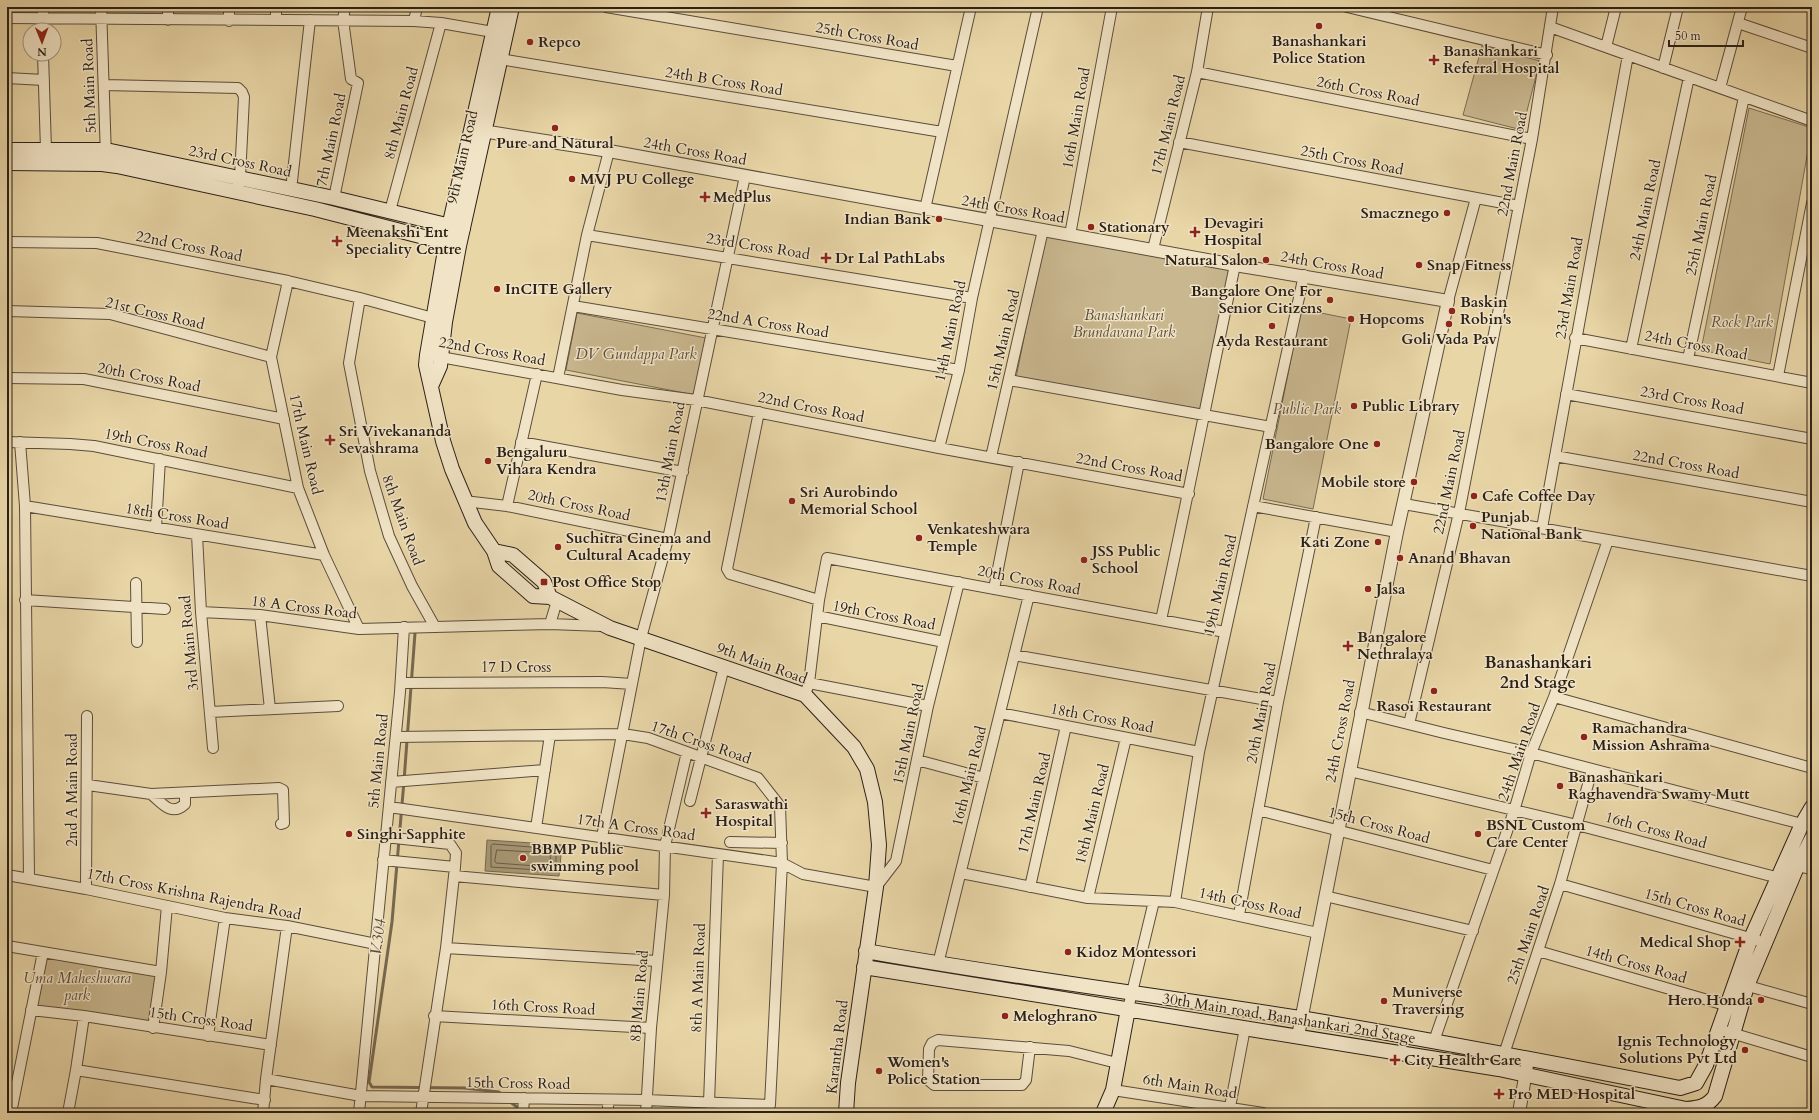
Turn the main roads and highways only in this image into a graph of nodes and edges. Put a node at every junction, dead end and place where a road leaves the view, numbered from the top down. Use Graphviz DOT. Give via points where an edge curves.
graph roads {
  1 [pos="499,7"];
  2 [pos="512,7"];
  3 [pos="7,150"];
  4 [pos="7,163"];
  5 [pos="456,228"];
  6 [pos="453,244"];
  7 [pos="432,384"];
  8 [pos="1812,807"];
  9 [pos="1812,838"];
  10 [pos="1791,865"];
  11 [pos="1785,879"];
  12 [pos="866,951"];
  13 [pos="864,967"];
  14 [pos="1741,984"];
  15 [pos="861,985"];
  16 [pos="1128,1009"];
  17 [pos="846,1113"];
  18 [pos="1103,1113"];
  1 -- 5 [label="main road, 9th Main Road" via="471,129"];
  2 -- 5 [label="main road, 9th Main Road" via="486,131"];
  3 -- 5 [label="main road, 23rd Cross Road" via="106,150 334,198"];
  4 -- 6 [label="main road, 23rd Cross Road" via="106,165 315,209"];
  5 -- 6 [label="main road, 9th Main Road"];
  6 -- 7 [label="main road, 9th Main Road" via="440,366"];
  6 -- 7 [label="main road, 9th Main Road" via="433,318 427,355 426,365"];
  7 -- 12 [label="main road, 9th Main Road" via="443,441 464,501 494,551 499,566 533,596 554,599 606,626 724,667 807,689 854,747 867,769 875,802 879,845 876,887"];
  8 -- 10 [label="main road, 30th Main road, Banashankari 2nd Stage" via="1802,824"];
  9 -- 10 [label="main road, 30th Main road, Banashankari 2nd Stage"];
  10 -- 11 [label="main road, 30th Main road, Banashankari 2nd Stage"];
  11 -- 14 [label="main road, 30th Main road, Banashankari 2nd Stage" via="1765,943"];
  11 -- 14 [label="main road, 30th Main road, Banashankari 2nd Stage" via="1751,938"];
  12 -- 13 [label="main road, 9th Main Road"];
  12 -- 14 [label="main road, 30th Main road, Banashankari 2nd Stage" via="1301,1018 1680,1088 1689,1086 1700,1078 1726,1006"];
  13 -- 15 [label="main road, 9th Main Road"];
  13 -- 16 [label="main road, 30th Main road, Banashankari 2nd Stage"];
  14 -- 16 [label="main road, 30th Main road, Banashankari 2nd Stage" via="1741,1010 1714,1103 1686,1109 1526,1074"];
  15 -- 17 [label="main road, Karantha Road"];
  16 -- 18 [label="main road" via="1113,1090"];
}
